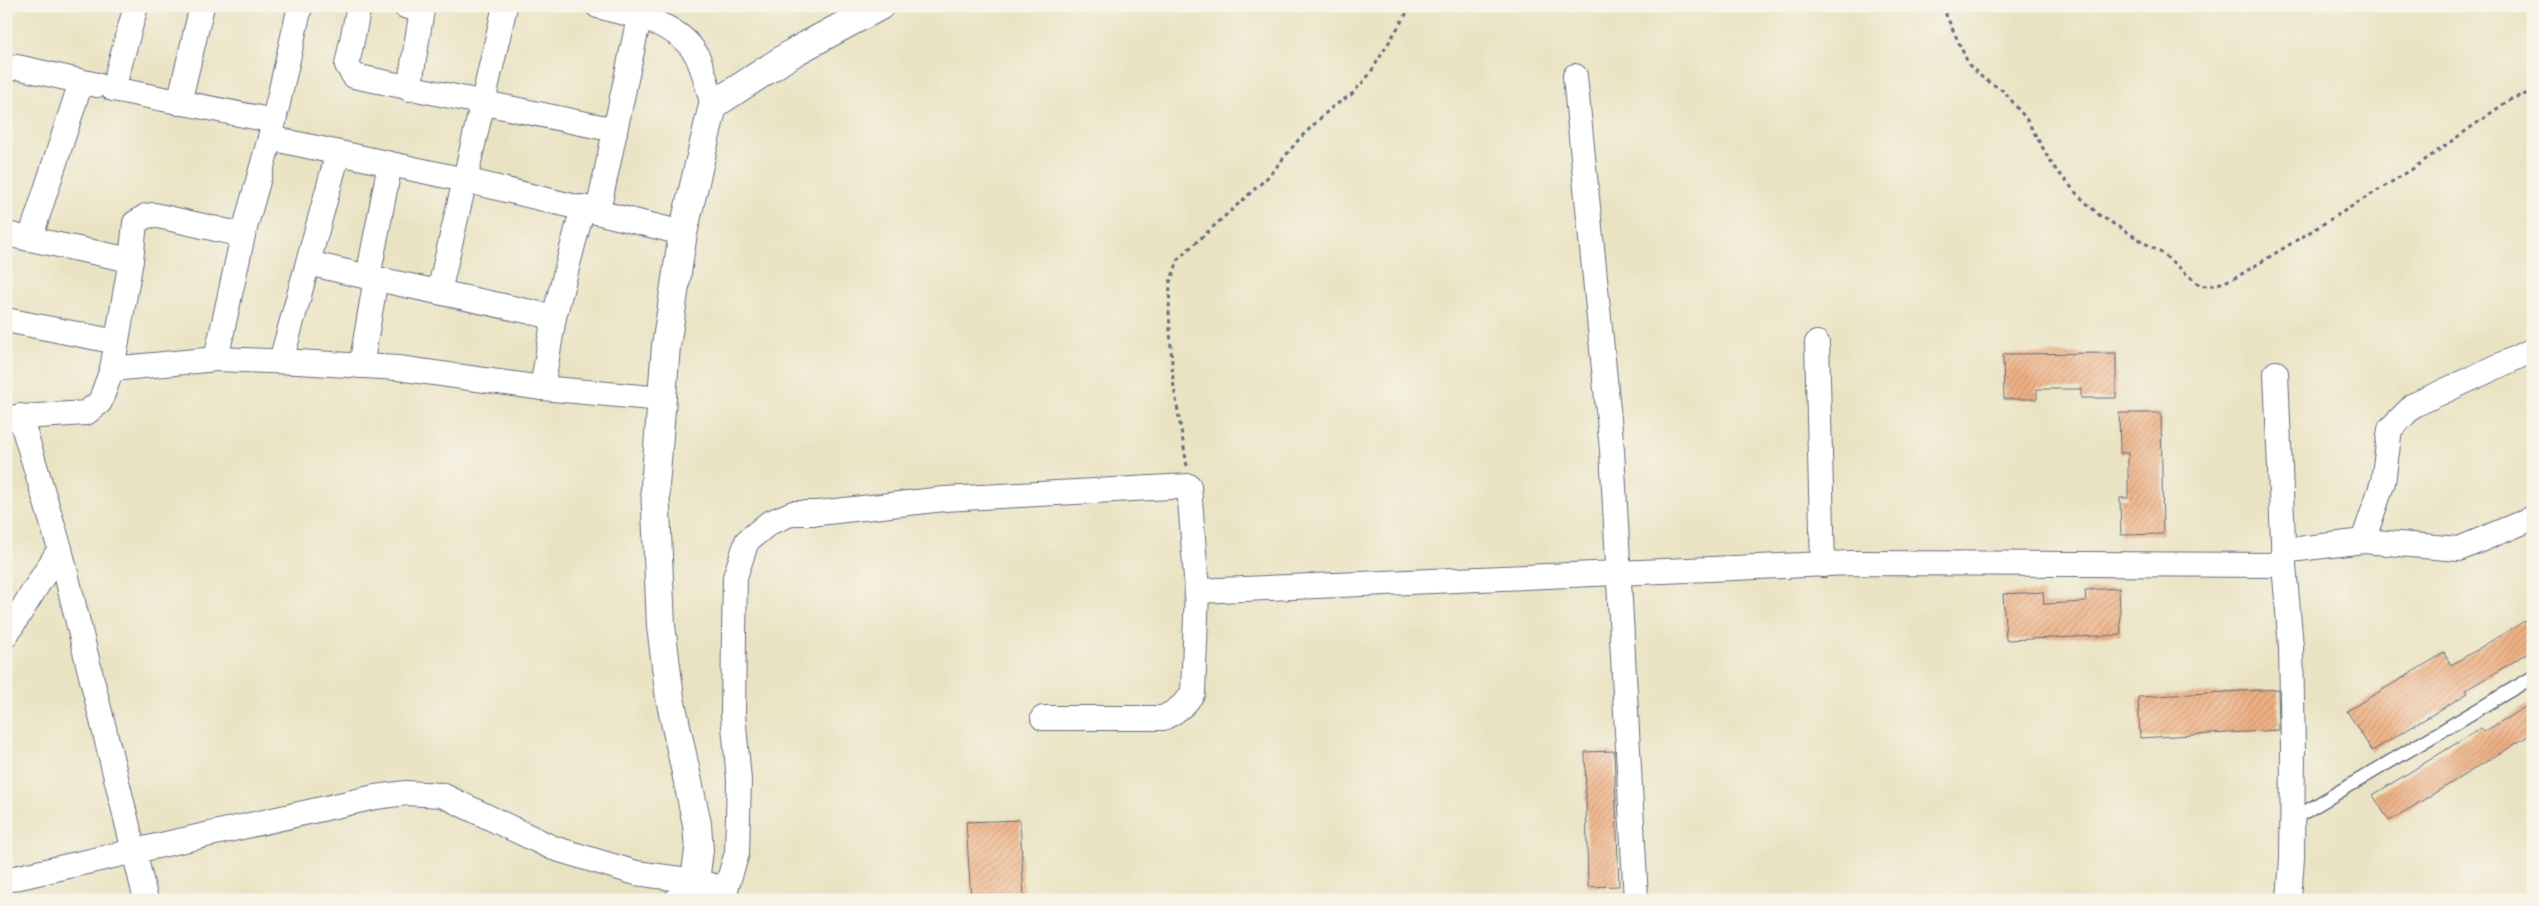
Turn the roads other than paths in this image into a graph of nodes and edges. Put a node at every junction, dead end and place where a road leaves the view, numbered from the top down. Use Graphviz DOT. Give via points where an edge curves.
graph roads {
  1 [pos="136,6"];
  2 [pos="202,6"];
  3 [pos="300,6"];
  4 [pos="359,6"];
  5 [pos="505,6"];
  6 [pos="598,6"];
  7 [pos="880,6"];
  8 [pos="417,8"];
  9 [pos="639,18"];
  10 [pos="6,70"];
  11 [pos="1575,76"];
  12 [pos="81,82"];
  13 [pos="409,88"];
  14 [pos="113,89"];
  15 [pos="179,103"];
  16 [pos="483,104"];
  17 [pos="713,105"];
  18 [pos="272,129"];
  19 [pos="615,130"];
  20 [pos="338,153"];
  21 [pos="390,164"];
  22 [pos="465,180"];
  23 [pos="590,209"];
  24 [pos="683,233"];
  25 [pos="6,234"];
  26 [pos="243,235"];
  27 [pos="30,239"];
  28 [pos="131,260"];
  29 [pos="308,264"];
  30 [pos="372,278"];
  31 [pos="439,292"];
  32 [pos="554,316"];
  33 [pos="6,320"];
  34 [pos="117,342"];
  35 [pos="1817,343"];
  36 [pos="2533,350"];
  37 [pos="216,359"];
  38 [pos="282,361"];
  39 [pos="360,366"];
  40 [pos="112,369"];
  41 [pos="2276,373"];
  42 [pos="542,388"];
  43 [pos="662,400"];
  44 [pos="13,417"];
  45 [pos="2533,518"];
  46 [pos="2363,542"];
  47 [pos="60,549"];
  48 [pos="2284,558"];
  49 [pos="1824,565"];
  50 [pos="1617,574"];
  51 [pos="1197,591"];
  52 [pos="6,635"];
  53 [pos="2533,677"];
  54 [pos="1042,718"];
  55 [pos="2292,819"];
  56 [pos="132,850"];
  57 [pos="6,880"];
  58 [pos="687,890"];
  59 [pos="732,894"];
  60 [pos="146,900"];
  61 [pos="1636,900"];
  62 [pos="2289,900"];
  1 -- 14 [label="street"];
  2 -- 15 [label="street"];
  3 -- 18 [label="street"];
  4 -- 13 [label="street" via="349,72 354,76"];
  5 -- 16 [label="street"];
  6 -- 9 [label="street"];
  7 -- 17 [label="street" via="796,51"];
  8 -- 13 [label="street"];
  9 -- 17 [label="street" via="677,33 687,43 696,55"];
  9 -- 19 [label="street"];
  10 -- 12 [label="street" via="17,67"];
  11 -- 50 [label="street" via="1612,450"];
  12 -- 14 [label="street"];
  12 -- 27 [label="street"];
  13 -- 16 [label="street"];
  14 -- 15 [label="street"];
  15 -- 18 [label="street"];
  16 -- 19 [label="street"];
  16 -- 22 [label="street"];
  17 -- 24 [label="street"];
  18 -- 20 [label="street"];
  18 -- 26 [label="street"];
  19 -- 23 [label="street"];
  20 -- 21 [label="street"];
  20 -- 29 [label="street"];
  21 -- 22 [label="street"];
  21 -- 30 [label="street"];
  22 -- 23 [label="street"];
  22 -- 31 [label="street"];
  23 -- 24 [label="street"];
  23 -- 32 [label="street"];
  24 -- 43 [label="street" via="666,346"];
  25 -- 27 [label="street"];
  26 -- 28 [label="street" via="154,215 146,216 135,223"];
  26 -- 37 [label="street"];
  27 -- 28 [label="street"];
  28 -- 34 [label="street"];
  29 -- 30 [label="street"];
  29 -- 38 [label="street"];
  30 -- 31 [label="street"];
  30 -- 39 [label="street"];
  31 -- 32 [label="street"];
  32 -- 42 [label="street"];
  33 -- 34 [label="street"];
  34 -- 40 [label="street"];
  35 -- 49 [label="street"];
  36 -- 46 [label="street" via="2414,405 2390,429 2383,482"];
  37 -- 38 [label="street"];
  37 -- 40 [label="street"];
  38 -- 39 [label="street"];
  39 -- 42 [label="street" via="398,368"];
  40 -- 44 [label="street" via="100,402 86,413"];
  41 -- 48 [label="street"];
  42 -- 43 [label="street"];
  43 -- 58 [label="street" via="655,486 661,626 670,698 697,824 699,850"];
  44 -- 47 [label="street"];
  45 -- 46 [label="street" via="2459,549"];
  46 -- 48 [label="street"];
  47 -- 52 [label="street"];
  47 -- 56 [label="street"];
  48 -- 49 [label="street"];
  48 -- 55 [label="street" via="2291,648"];
  49 -- 50 [label="street"];
  50 -- 51 [label="street"];
  50 -- 61 [label="street"];
  51 -- 54 [label="street" via="1194,692 1179,709 1163,718"];
  51 -- 59 [label="street" via="1189,486 944,499 793,513 768,523 747,541 736,577 734,715 739,780"];
  53 -- 55 [label="lane"];
  55 -- 62 [label="street"];
  56 -- 57 [label="street"];
  56 -- 58 [label="street" via="375,797 425,793 442,795 553,848"];
  56 -- 60 [label="street"];
  58 -- 59 [label="street"];
}
